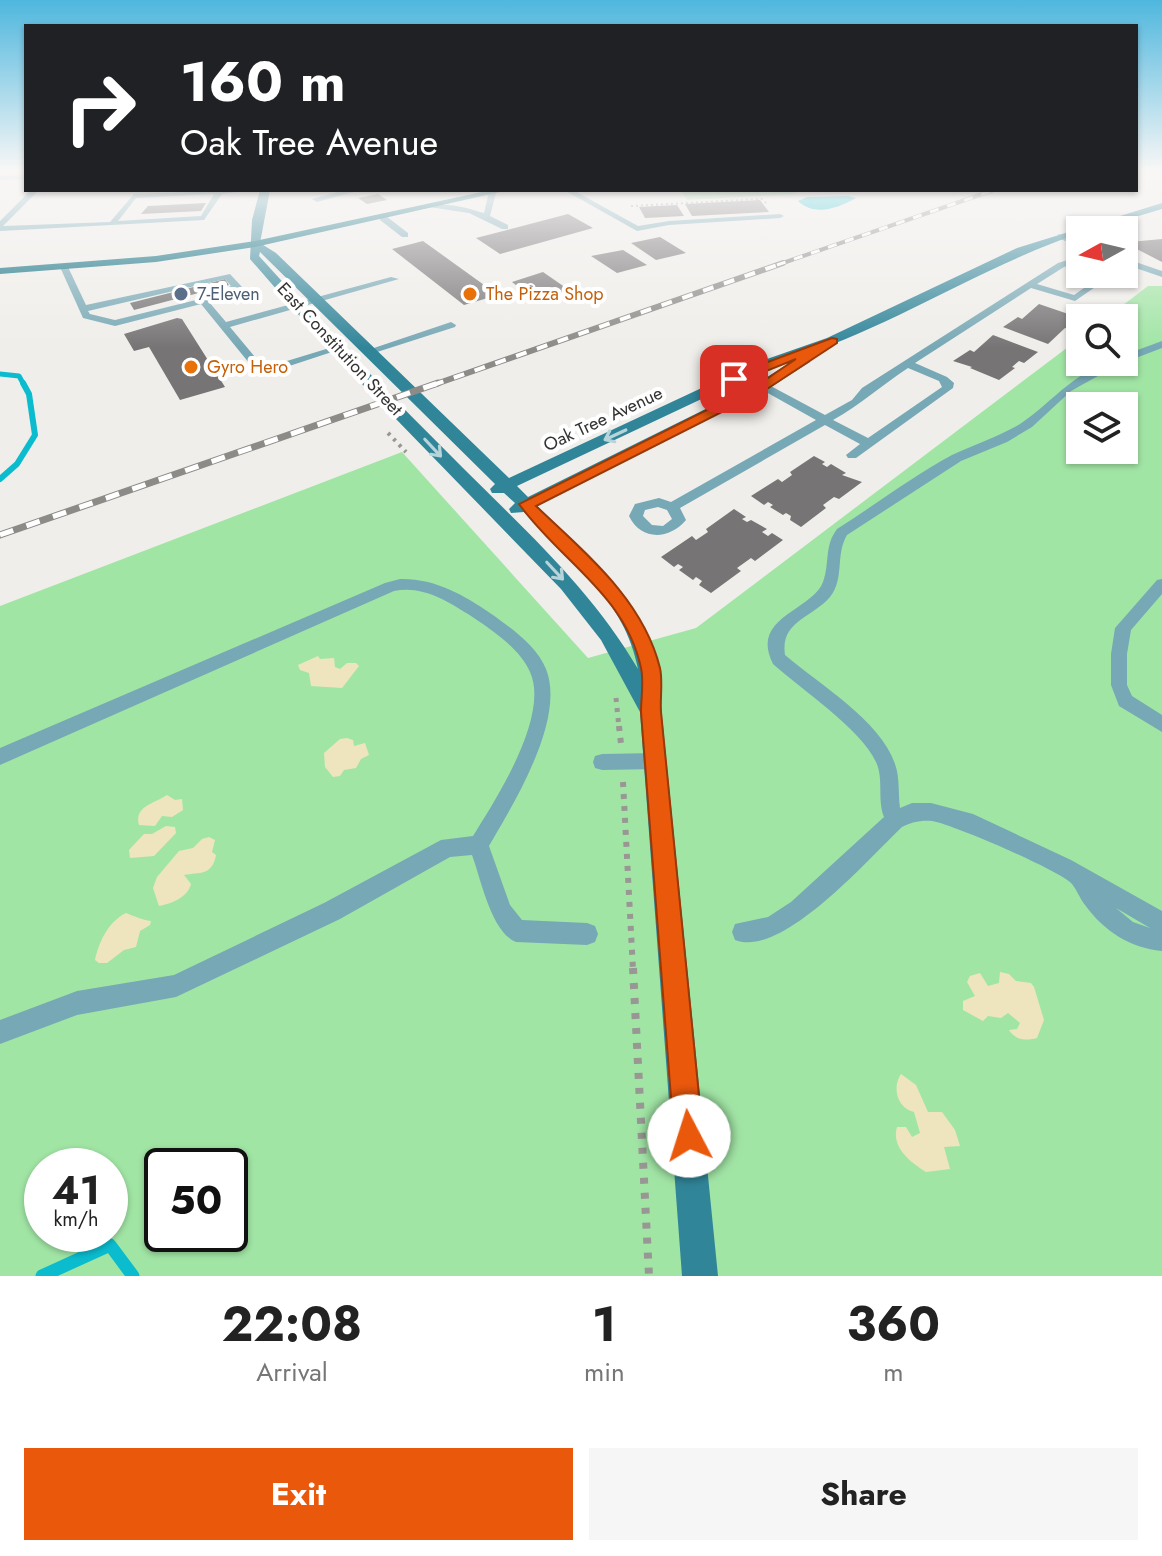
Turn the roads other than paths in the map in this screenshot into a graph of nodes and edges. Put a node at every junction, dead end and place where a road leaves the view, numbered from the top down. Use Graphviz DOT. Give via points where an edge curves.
graph roads {
  1 [pos="258,230"];
  2 [pos="326,230"];
  3 [pos="398,230"];
  4 [pos="1066,234"];
  5 [pos="405,235"];
  6 [pos="1061,236"];
  7 [pos="1066,238"];
  8 [pos="255,244"];
  9 [pos="1066,263"];
  10 [pos="1138,266"];
  11 [pos="64,267"];
  12 [pos="0,271"];
  13 [pos="1162,274"];
  14 [pos="394,279"];
  15 [pos="1029,285"];
  16 [pos="1090,288"];
  17 [pos="318,300"];
  18 [pos="203,301"];
  19 [pos="299,305"];
  20 [pos="83,309"];
  21 [pos="226,325"];
  22 [pos="451,325"];
  23 [pos="832,341"];
  24 [pos="1162,344"];
  25 [pos="336,349"];
  26 [pos="370,351"];
  27 [pos="1138,353"];
  28 [pos="907,364"];
  29 [pos="1092,376"];
  30 [pos="763,386"];
  31 [pos="686,402"];
  32 [pos="707,414"];
  33 [pos="823,421"];
  34 [pos="867,443"];
  35 [pos="852,455"];
  36 [pos="507,485"];
  37 [pos="480,497"];
  38 [pos="526,504"];
  39 [pos="672,507"];
  40 [pos="499,517"];
  41 [pos="1162,584"];
  42 [pos="651,712"];
  43 [pos="1162,724"];
  44 [pos="0,757"];
  45 [pos="657,761"];
  46 [pos="602,762"];
  47 [pos="895,820"];
  48 [pos="479,845"];
  49 [pos="1079,876"];
  50 [pos="1162,923"];
  51 [pos="743,932"];
  52 [pos="587,934"];
  53 [pos="1162,940"];
  54 [pos="0,1032"];
  55 [pos="700,1276"];
  1 -- 8 [label="main road"];
  2 -- 8 [label="main road"];
  3 -- 5 [label="lane"];
  4 -- 6 [label="main road, Oak Tree Avenue"];
  6 -- 7 [label="lane"];
  6 -- 23 [label="main road, Oak Tree Avenue"];
  8 -- 11 [label="main road"];
  8 -- 17 [label="main road, East Constitution Street"];
  8 -- 19 [label="main road, East Constitution Street" via="254,257"];
  9 -- 15 [label="lane"];
  10 -- 13 [label="lane"];
  11 -- 12 [label="main road"];
  11 -- 20 [label="lane"];
  14 -- 17 [label="lane"];
  15 -- 16 [label="lane" via="1075,298"];
  15 -- 28 [label="lane"];
  17 -- 19 [label="lane"];
  17 -- 26 [label="main road, East Constitution Street"];
  18 -- 20 [label="lane" via="115,323 86,316"];
  18 -- 20 [label="lane" via="237,287 227,276"];
  18 -- 21 [label="lane"];
  19 -- 21 [label="lane"];
  19 -- 25 [label="main road, East Constitution Street"];
  21 -- 25 [label="lane" via="262,372"];
  22 -- 26 [label="lane"];
  23 -- 30 [label="main road, Oak Tree Avenue"];
  23 -- 31 [label="main road, Oak Tree Avenue" via="758,367"];
  24 -- 27 [label="lane"];
  25 -- 37 [label="main road, East Constitution Street, one-way"];
  26 -- 36 [label="main road, East Constitution Street"];
  28 -- 33 [label="lane"];
  28 -- 34 [label="lane" via="949,386"];
  29 -- 47 [label="lane" via="1067,389 1028,424 957,458 842,532 835,539 831,582 825,592 783,623 776,653 879,750 889,771 887,798"];
  30 -- 32 [label="main road, Oak Tree Avenue"];
  30 -- 33 [label="lane"];
  31 -- 32 [label="main road"];
  31 -- 36 [label="main road, Oak Tree Avenue, one-way"];
  32 -- 38 [label="main road, Oak Tree Avenue"];
  33 -- 34 [label="lane"];
  33 -- 39 [label="lane"];
  34 -- 35 [label="lane"];
  36 -- 37 [label="main road, Oak Tree Avenue"];
  36 -- 38 [label="main road, East Constitution Street"];
  37 -- 40 [label="main road, East Constitution Street"];
  38 -- 40 [label="main road, Oak Tree Avenue"];
  38 -- 42 [label="main road, East Constitution Street" via="603,580 638,632 651,670"];
  40 -- 42 [label="main road, East Constitution Street, one-way" via="568,584 608,635"];
  41 -- 43 [label="lane" via="1123,628 1119,670 1125,701"];
  42 -- 45 [label="main road, East Constitution Street"];
  44 -- 48 [label="lane" via="390,587 419,584 498,625 540,677 541,705 530,747"];
  45 -- 46 [label="lane"];
  45 -- 55 [label="main road, East Constitution Street"];
  47 -- 49 [label="lane" via="912,812 931,812 966,821"];
  47 -- 51 [label="lane" via="799,910 771,927"];
  48 -- 52 [label="lane" via="502,911 516,931"];
  48 -- 54 [label="lane" via="448,847 332,911 176,986 77,1003"];
  49 -- 50 [label="lane"];
  49 -- 53 [label="lane" via="1123,929 1137,938"];
}
